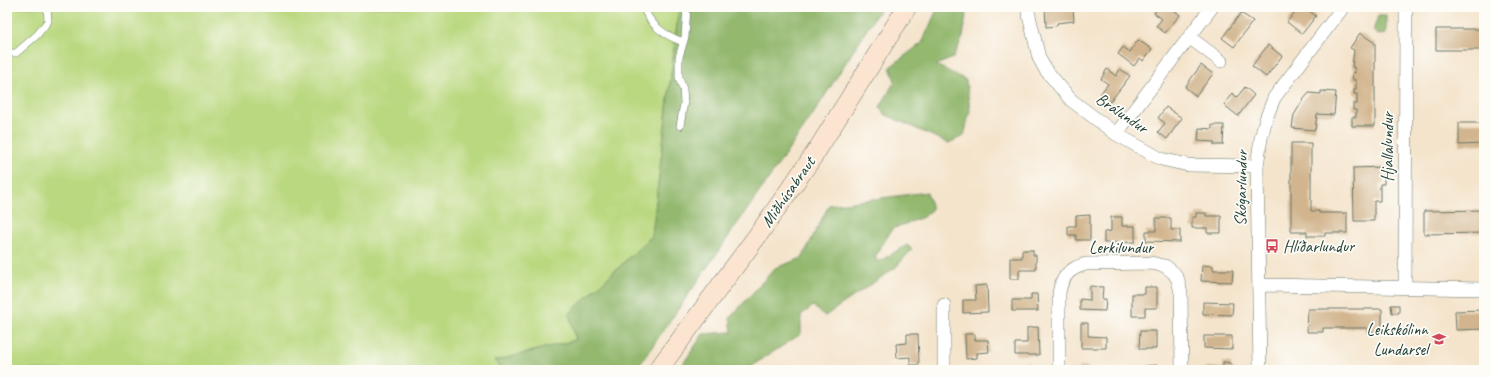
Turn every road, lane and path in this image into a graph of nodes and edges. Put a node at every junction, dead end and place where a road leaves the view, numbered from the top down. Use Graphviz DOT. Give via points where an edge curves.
graph roads {
  1 [pos="47,7"];
  2 [pos="643,7"];
  3 [pos="687,7"];
  4 [pos="907,7"];
  5 [pos="1027,7"];
  6 [pos="1212,7"];
  7 [pos="1343,7"];
  8 [pos="1405,7"];
  9 [pos="1189,37"];
  10 [pos="684,42"];
  11 [pos="7,53"];
  12 [pos="1221,61"];
  13 [pos="680,126"];
  14 [pos="1116,134"];
  15 [pos="1257,166"];
  16 [pos="1259,285"];
  17 [pos="1404,288"];
  18 [pos="1484,289"];
  19 [pos="944,305"];
  20 [pos="658,370"];
  21 [pos="944,370"];
  22 [pos="1059,370"];
  23 [pos="1182,370"];
  24 [pos="1260,370"];
  1 -- 11 [label="lane" via="48,21 37,35 16,53"];
  2 -- 10 [label="lane" via="650,19 668,37"];
  3 -- 10 [label="lane"];
  4 -- 20 [label="street, Miðhúsabraut" via="814,155"];
  5 -- 14 [label="street, Brálundur" via="1039,58 1045,69 1071,100"];
  6 -- 9 [label="street"];
  7 -- 15 [label="street, Skógarlundur" via="1274,98 1261,138"];
  8 -- 17 [label="street, Hjallalundur"];
  9 -- 12 [label="street"];
  9 -- 14 [label="street"];
  10 -- 13 [label="lane" via="680,57 679,78 684,89"];
  14 -- 15 [label="street, Brálundur" via="1161,159 1188,165"];
  15 -- 16 [label="street, Skógarlundur"];
  16 -- 17 [label="street"];
  16 -- 24 [label="street, Skógarlundur"];
  17 -- 18 [label="street"];
  19 -- 21 [label="street"];
  22 -- 23 [label="street, Lerkilundur" via="1059,293 1060,286 1070,271 1076,266 1086,264 1144,263 1165,266 1178,280 1181,293"];
}
